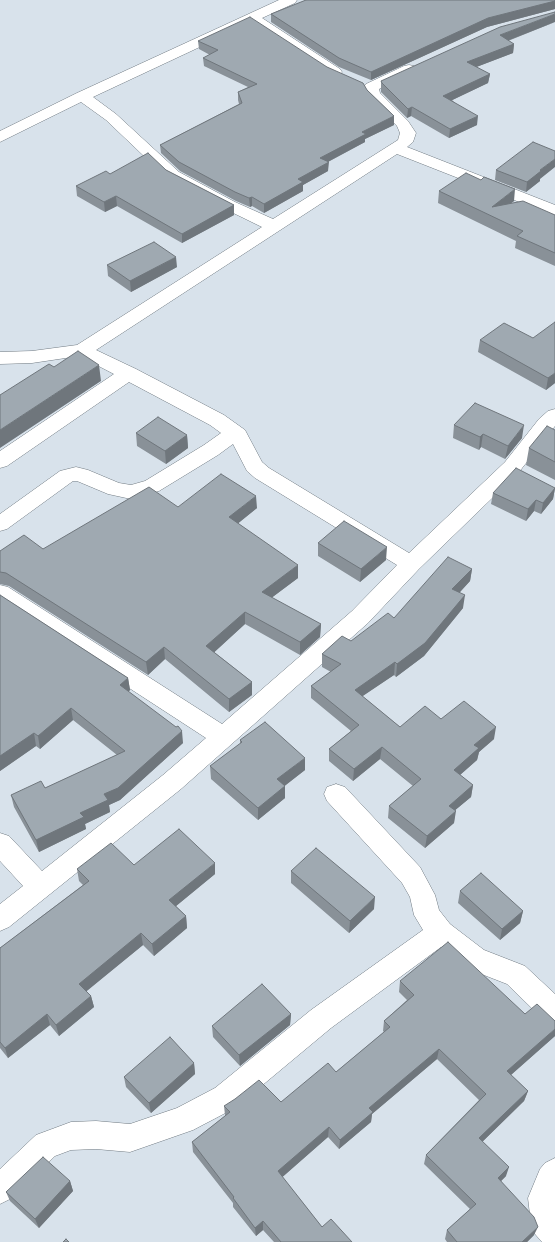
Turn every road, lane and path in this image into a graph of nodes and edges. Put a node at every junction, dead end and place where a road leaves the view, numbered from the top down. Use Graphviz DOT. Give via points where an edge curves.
graph roads {
  1 [pos="290,0"];
  2 [pos="251,18"];
  3 [pos="425,62"];
  4 [pos="360,82"];
  5 [pos="82,96"];
  6 [pos="0,137"];
  7 [pos="397,149"];
  8 [pos="555,211"];
  9 [pos="274,226"];
  10 [pos="82,350"];
  11 [pos="0,358"];
  12 [pos="128,373"];
  13 [pos="552,422"];
  14 [pos="235,432"];
  15 [pos="0,461"];
  16 [pos="0,524"];
  17 [pos="411,564"];
  18 [pos="0,593"];
  19 [pos="223,737"];
  20 [pos="336,794"];
  21 [pos="0,844"];
  22 [pos="41,887"];
  23 [pos="0,919"];
  24 [pos="441,932"];
  25 [pos="555,1012"];
  26 [pos="555,1173"];
  27 [pos="0,1189"];
  28 [pos="555,1235"];
  1 -- 2 [label="street"];
  2 -- 4 [label="street" via="333,71"];
  2 -- 5 [label="street"];
  3 -- 4 [label="street"];
  4 -- 7 [label="street" via="403,124 408,133 405,142"];
  5 -- 6 [label="street"];
  5 -- 9 [label="street" via="111,117 173,175"];
  7 -- 8 [label="street"];
  7 -- 9 [label="street"];
  9 -- 10 [label="street"];
  10 -- 11 [label="street" via="32,357"];
  10 -- 12 [label="street"];
  12 -- 14 [label="street"];
  12 -- 15 [label="street"];
  13 -- 17 [label="street" via="521,472"];
  14 -- 16 [label="street" via="152,486 131,492 115,489 76,474 67,476"];
  14 -- 17 [label="street" via="254,466 262,473"];
  17 -- 19 [label="street" via="360,617"];
  18 -- 19 [label="street"];
  19 -- 22 [label="street" via="98,844"];
  20 -- 24 [label="street" via="411,875 422,895 427,915"];
  21 -- 22 [label="street"];
  22 -- 23 [label="street"];
  24 -- 25 [label="street" via="475,959 516,975"];
  24 -- 27 [label="street" via="321,1019 225,1098 182,1120 130,1138 71,1136 46,1145"];
  26 -- 28 [label="street" via="543,1198 546,1223"];
}
